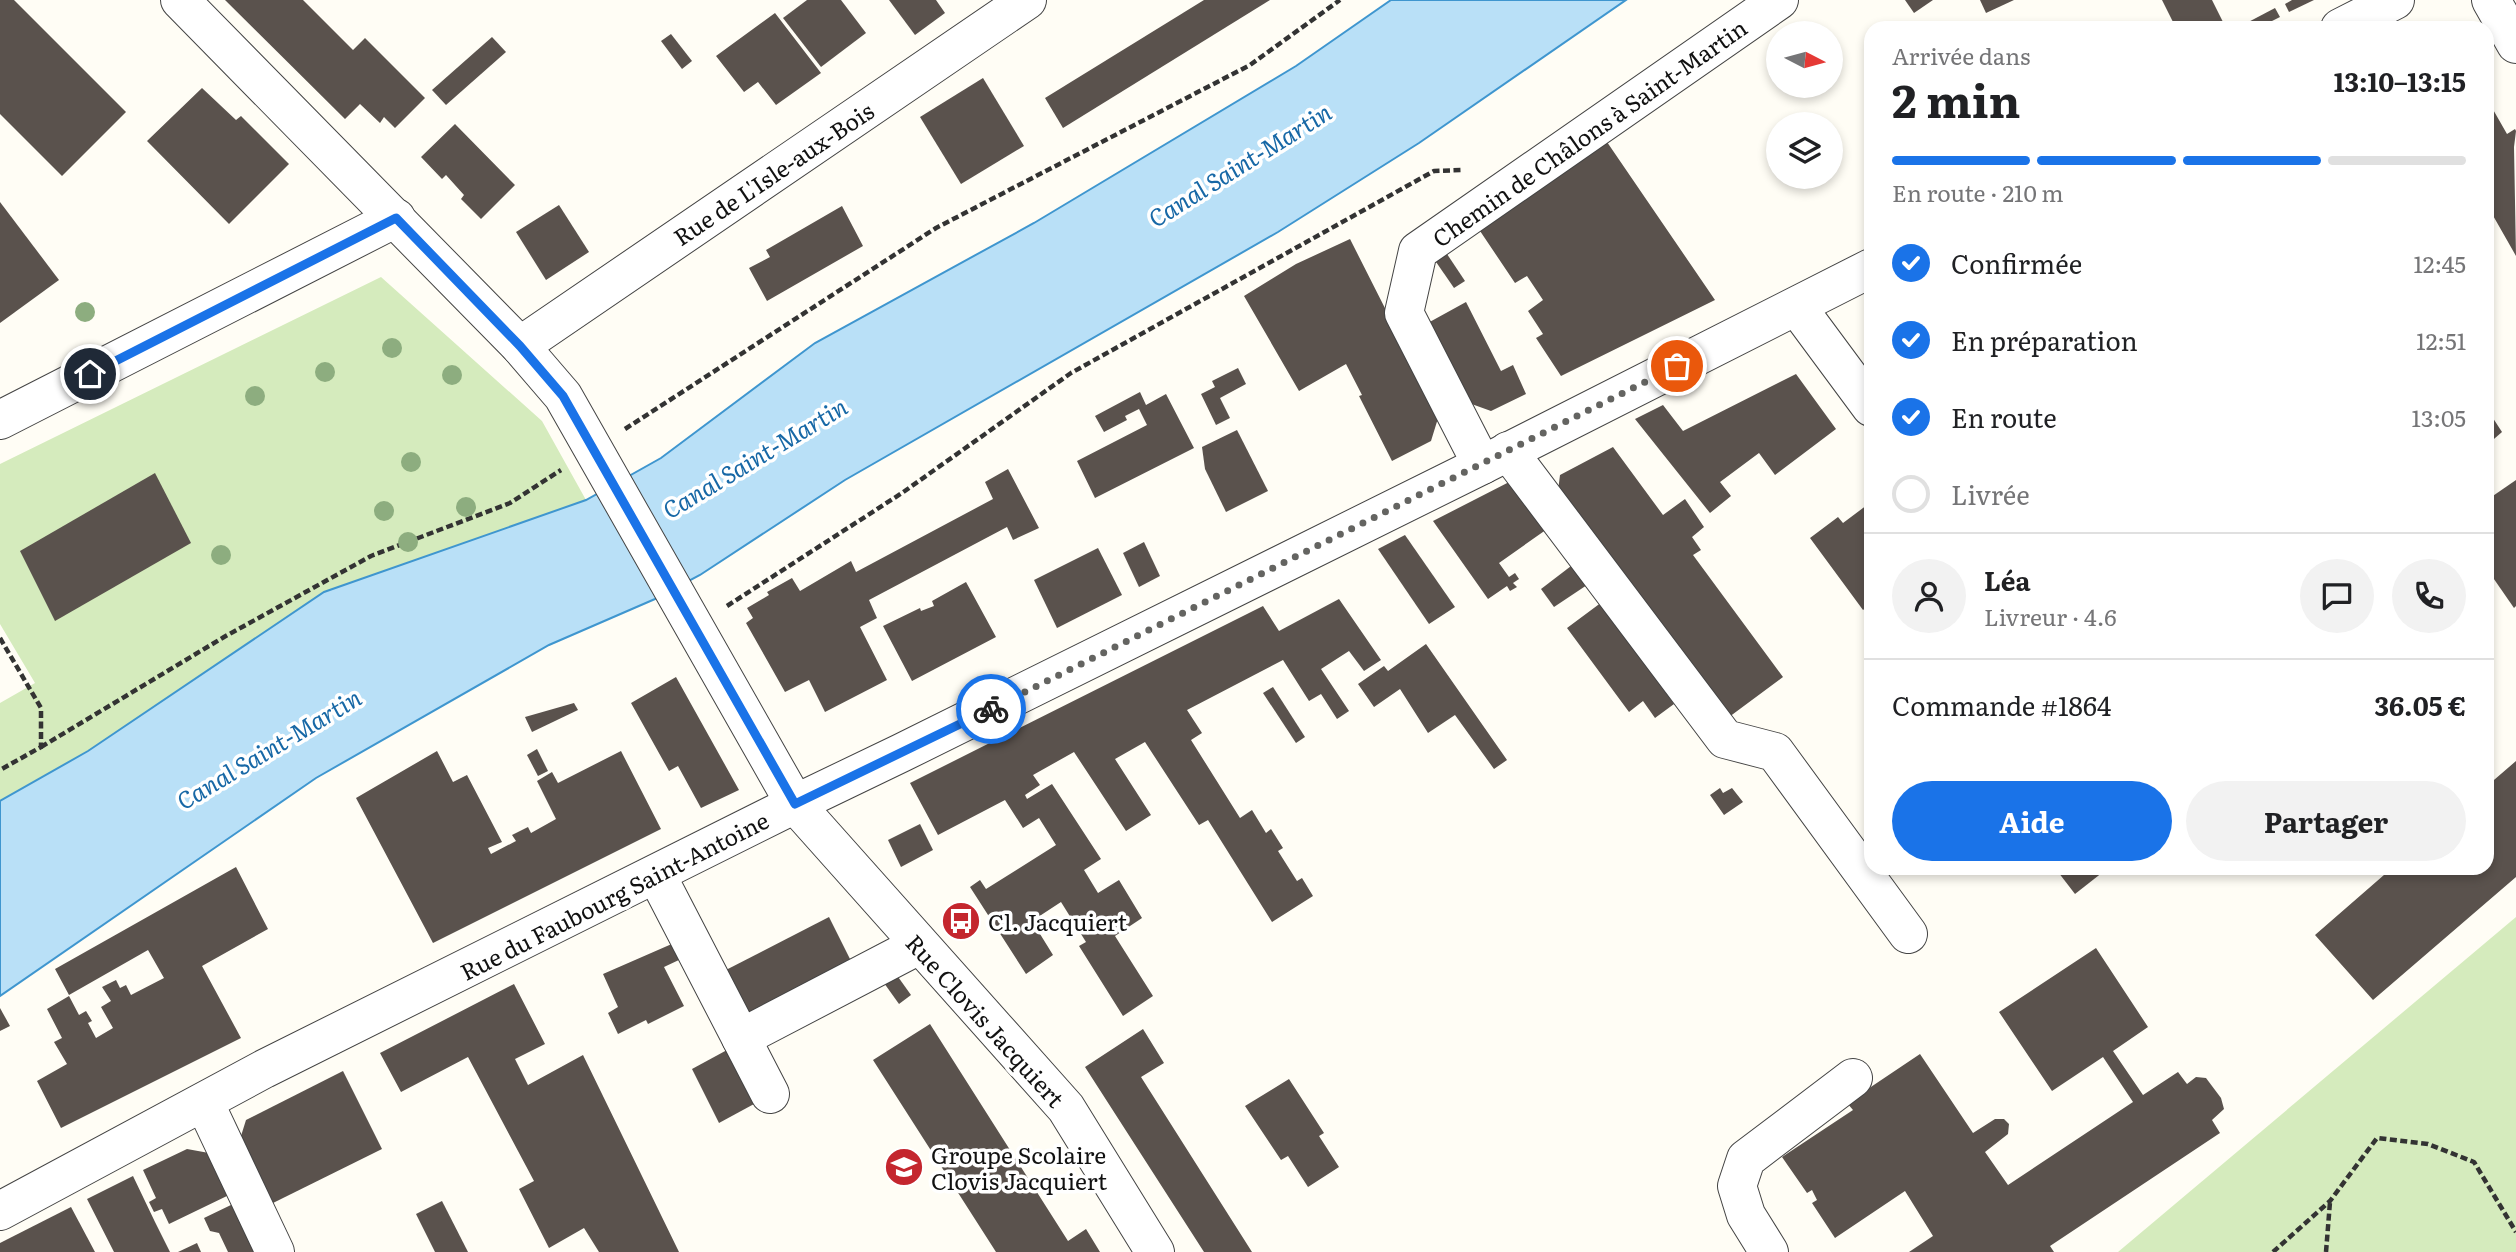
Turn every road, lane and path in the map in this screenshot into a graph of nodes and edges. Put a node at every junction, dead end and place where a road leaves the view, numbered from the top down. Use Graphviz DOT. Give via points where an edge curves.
graph roads {
  1 [pos="180,0"];
  2 [pos="1027,0"];
  3 [pos="1340,0"];
  4 [pos="1779,0"];
  5 [pos="2395,0"];
  6 [pos="2491,0"];
  7 [pos="2354,21"];
  8 [pos="2516,44"];
  9 [pos="1503,191"];
  10 [pos="396,218"];
  11 [pos="1864,272"];
  12 [pos="1797,307"];
  13 [pos="520,346"];
  14 [pos="1864,398"];
  15 [pos="0,420"];
  16 [pos="598,458"];
  17 [pos="1495,458"];
  18 [pos="689,620"];
  19 [pos="0,638"];
  20 [pos="41,747"];
  21 [pos="0,770"];
  22 [pos="795,804"];
  23 [pos="656,874"];
  24 [pos="1864,874"];
  25 [pos="1865,875"];
  26 [pos="1908,934"];
  27 [pos="919,945"];
  28 [pos="741,1038"];
  29 [pos="1853,1078"];
  30 [pos="770,1094"];
  31 [pos="204,1102"];
  32 [pos="2330,1201"];
  33 [pos="0,1211"];
  34 [pos="2516,1232"];
  35 [pos="275,1252"];
  36 [pos="1155,1252"];
  37 [pos="1769,1252"];
  38 [pos="2273,1252"];
  39 [pos="2326,1252"];
  1 -- 10 [label="street, Rue Clovis Jacquiert"];
  2 -- 13 [label="street, Rue de L'Isle-aux-Bois"];
  3 -- 16 [label="path" via="1250,65 936,228"];
  4 -- 9 [label="street, Chemin de Châlons à Saint-Martin"];
  5 -- 7 [label="street"];
  6 -- 8 [label="street"];
  9 -- 17 [label="street, Chemin de Châlons à Saint-Martin" via="1418,251 1404,313"];
  9 -- 18 [label="path" via="1461,170 1434,171 1071,373 902,493"];
  10 -- 13 [label="street, Rue Clovis Jacquiert"];
  10 -- 15 [label="street"];
  11 -- 12 [label="street, Rue du Faubourg Saint-Antoine"];
  12 -- 14 [label="street"];
  12 -- 17 [label="street, Rue du Faubourg Saint-Antoine"];
  13 -- 16 [label="street, Rue Clovis Jacquiert" via="563,396"];
  16 -- 18 [label="street, Rue Clovis Jacquiert"];
  16 -- 20 [label="path" via="510,503 371,556 224,637"];
  17 -- 22 [label="street, Rue du Faubourg Saint-Antoine"];
  17 -- 24 [label="street, Chemin de Châlons à Saint-Martin" via="1725,739 1775,752"];
  18 -- 22 [label="street, Rue Clovis Jacquiert"];
  19 -- 20 [label="path" via="41,708"];
  20 -- 21 [label="path"];
  22 -- 23 [label="street, Rue du Faubourg Saint-Antoine"];
  22 -- 27 [label="street, Rue Clovis Jacquiert"];
  23 -- 28 [label="street"];
  23 -- 31 [label="street, Rue du Faubourg Saint-Antoine"];
  25 -- 26 [label="street, Chemin de Châlons à Saint-Martin"];
  27 -- 28 [label="street"];
  27 -- 36 [label="street, Rue Clovis Jacquiert" via="1066,1108"];
  28 -- 30 [label="street"];
  29 -- 37 [label="street" via="1746,1159 1737,1186 1746,1215"];
  31 -- 33 [label="street, Rue du Faubourg Saint-Antoine"];
  31 -- 35 [label="street"];
  32 -- 34 [label="path" via="2377,1138 2428,1143 2474,1162"];
  32 -- 38 [label="path"];
  32 -- 39 [label="path"];
}
